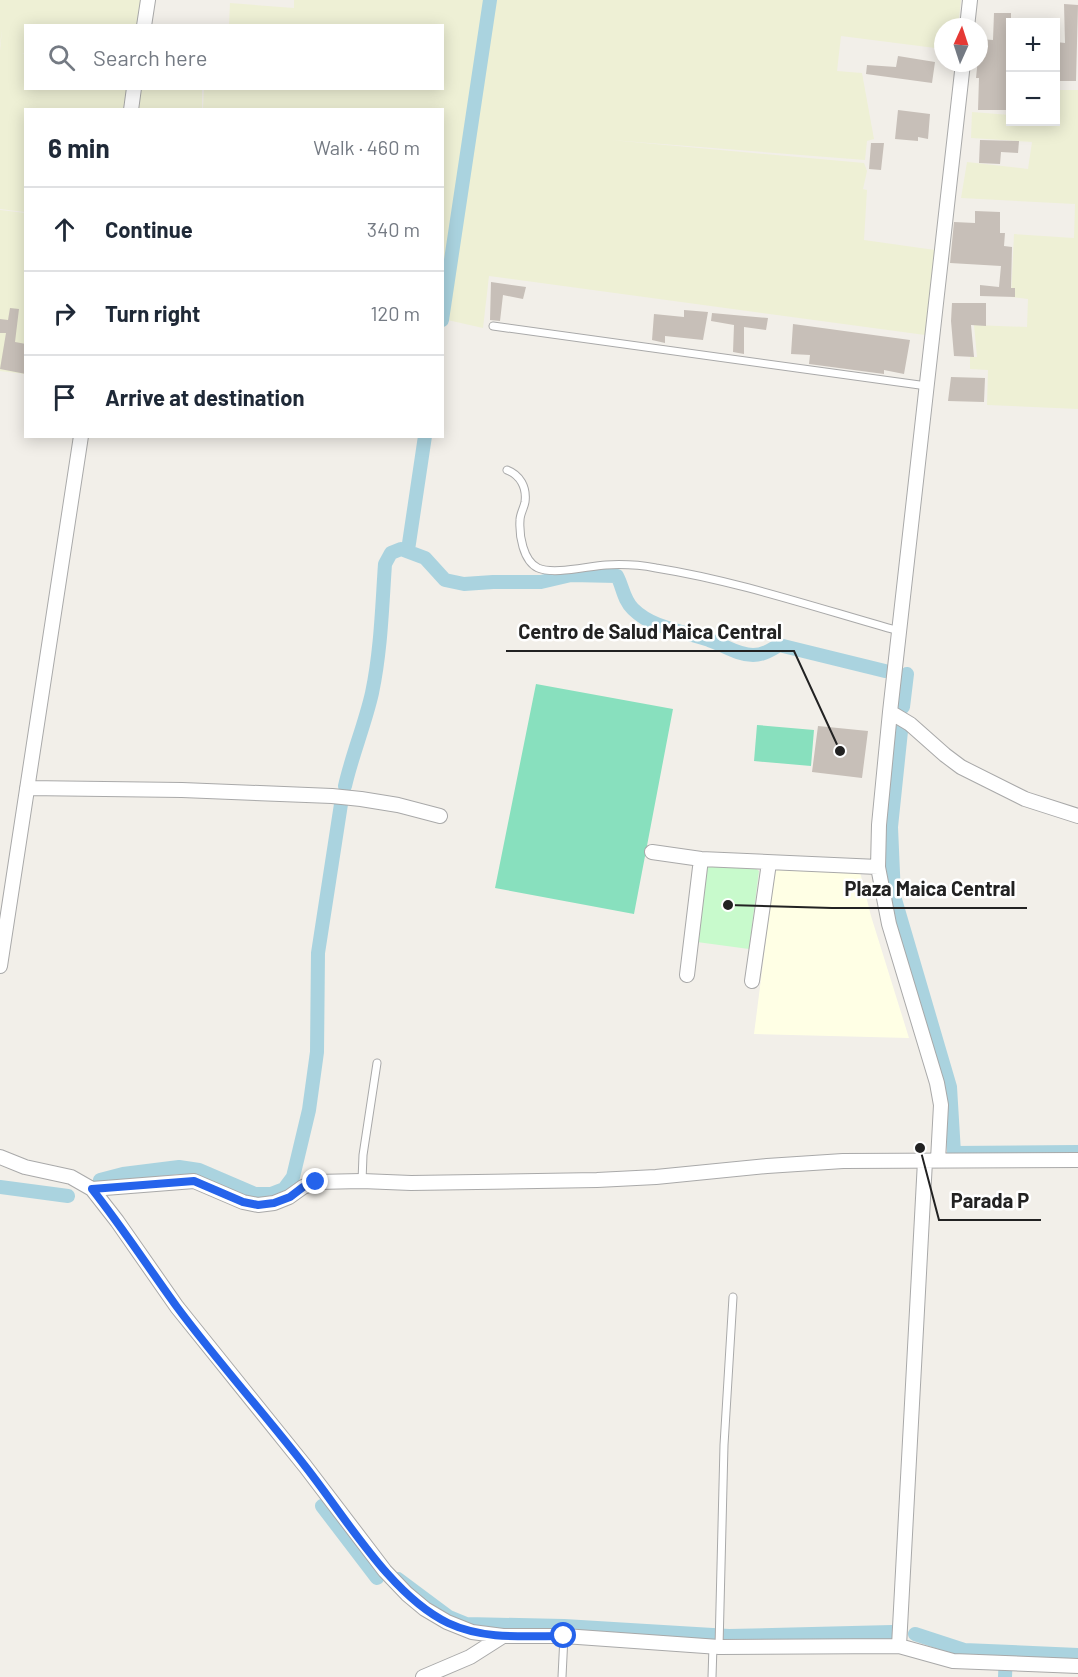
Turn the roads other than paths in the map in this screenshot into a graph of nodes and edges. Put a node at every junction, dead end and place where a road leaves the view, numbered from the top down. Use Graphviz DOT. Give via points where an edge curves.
graph roads {
  1 [pos="148,0"];
  2 [pos="970,0"];
  3 [pos="968,18"];
  4 [pos="144,24"];
  5 [pos="962,72"];
  6 [pos="134,90"];
  7 [pos="131,108"];
  8 [pos="493,326"];
  9 [pos="927,386"];
  10 [pos="81,438"];
  11 [pos="507,470"];
  12 [pos="899,631"];
  13 [pos="890,712"];
  14 [pos="27,788"];
  15 [pos="440,816"];
  16 [pos="1078,816"];
  17 [pos="652,852"];
  18 [pos="701,859"];
  19 [pos="769,863"];
  20 [pos="878,867"];
  21 [pos="0,966"];
  22 [pos="687,975"];
  23 [pos="752,981"];
  24 [pos="377,1063"];
  25 [pos="0,1157"];
  26 [pos="932,1160"];
  27 [pos="1078,1160"];
  28 [pos="362,1181"];
  29 [pos="92,1189"];
  30 [pos="733,1297"];
  31 [pos="503,1636"];
  32 [pos="564,1636"];
  33 [pos="716,1646"];
  34 [pos="898,1646"];
  35 [pos="1078,1666"];
  36 [pos="423,1677"];
  37 [pos="562,1677"];
  38 [pos="712,1677"];
  1 -- 4 [label="street"];
  2 -- 3 [label="street"];
  5 -- 9 [label="street"];
  6 -- 7 [label="street"];
  8 -- 9 [label="lane"];
  9 -- 12 [label="street"];
  10 -- 14 [label="street"];
  11 -- 12 [label="lane" via="521,480 525,500 521,535 526,556 541,570 607,565 656,568"];
  12 -- 13 [label="street"];
  13 -- 16 [label="street" via="961,766 1025,799"];
  13 -- 20 [label="street"];
  14 -- 15 [label="street" via="332,796 398,805"];
  14 -- 21 [label="street"];
  17 -- 18 [label="street"];
  18 -- 19 [label="street"];
  18 -- 22 [label="street"];
  19 -- 20 [label="street"];
  19 -- 23 [label="street"];
  20 -- 26 [label="street" via="889,924 937,1083 941,1105"];
  24 -- 28 [label="lane"];
  25 -- 29 [label="street" via="71,1177"];
  26 -- 27 [label="street"];
  26 -- 28 [label="street" via="843,1161 597,1180 411,1184"];
  26 -- 34 [label="street"];
  28 -- 29 [label="street" via="316,1182 290,1197 258,1205 194,1181"];
  29 -- 31 [label="street" via="177,1307 385,1571 416,1602 447,1622 472,1632"];
  30 -- 33 [label="lane"];
  31 -- 32 [label="street"];
  31 -- 36 [label="street" via="470,1657"];
  32 -- 33 [label="street"];
  32 -- 37 [label="lane"];
  33 -- 34 [label="street"];
  33 -- 38 [label="lane"];
  34 -- 35 [label="street" via="953,1661"];
}
